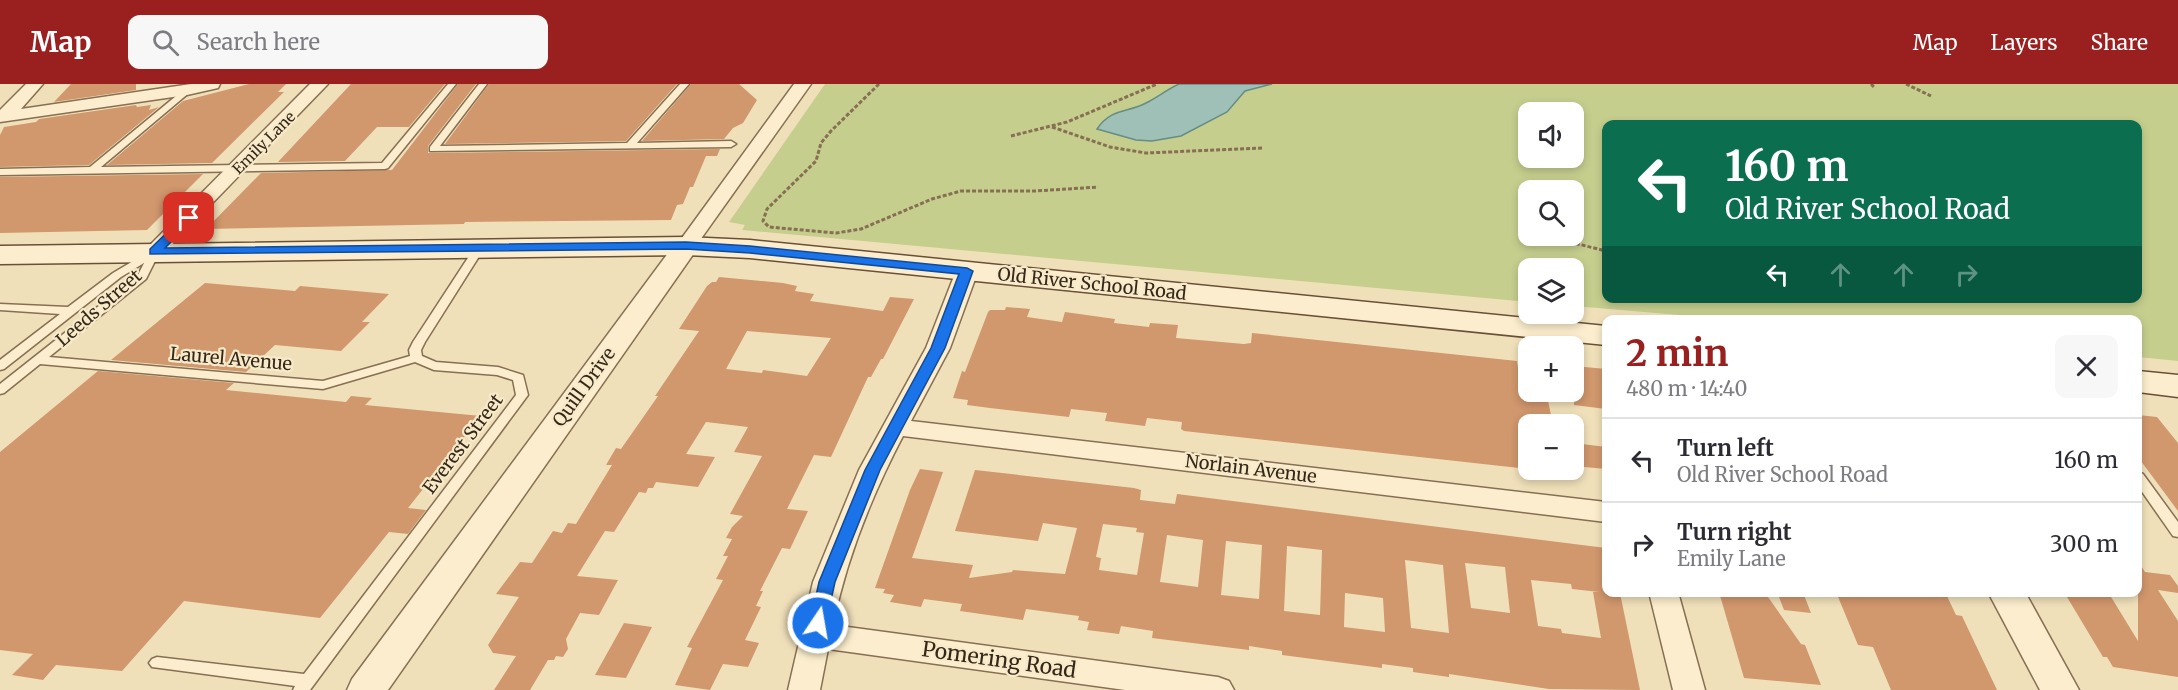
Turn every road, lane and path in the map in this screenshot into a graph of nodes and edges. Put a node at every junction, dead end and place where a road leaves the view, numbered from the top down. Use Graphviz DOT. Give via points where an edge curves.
graph roads {
  1 [pos="35,84"];
  2 [pos="212,84"];
  3 [pos="320,84"];
  4 [pos="452,84"];
  5 [pos="483,84"];
  6 [pos="685,84"];
  7 [pos="803,84"];
  8 [pos="879,84"];
  9 [pos="1157,84"];
  10 [pos="1906,84"];
  11 [pos="187,90"];
  12 [pos="1930,96"];
  13 [pos="1,117"];
  14 [pos="1052,127"];
  15 [pos="1011,136"];
  16 [pos="731,144"];
  17 [pos="630,146"];
  18 [pos="1263,148"];
  19 [pos="240,168"];
  20 [pos="92,170"];
  21 [pos="0,172"];
  22 [pos="1098,186"];
  23 [pos="686,246"];
  24 [pos="1584,246"];
  25 [pos="480,247"];
  26 [pos="1602,250"];
  27 [pos="155,251"];
  28 [pos="0,255"];
  29 [pos="967,271"];
  30 [pos="0,307"];
  31 [pos="72,310"];
  32 [pos="1602,336"];
  33 [pos="416,358"];
  34 [pos="39,360"];
  35 [pos="0,366"];
  36 [pos="2142,382"];
  37 [pos="2178,386"];
  38 [pos="0,390"];
  39 [pos="895,427"];
  40 [pos="2142,482"];
  41 [pos="1602,512"];
  42 [pos="2178,532"];
  43 [pos="1664,597"];
  44 [pos="2009,597"];
  45 [pos="816,635"];
  46 [pos="157,663"];
  47 [pos="305,686"];
  48 [pos="366,690"];
  49 [pos="804,690"];
  50 [pos="1218,690"];
  51 [pos="1689,690"];
  52 [pos="2060,690"];
  1 -- 13 [label="street"];
  2 -- 11 [label="street"];
  3 -- 19 [label="street, Emily Lane"];
  4 -- 19 [label="lane" via="385,166"];
  5 -- 17 [label="lane" via="432,149"];
  6 -- 17 [label="lane"];
  7 -- 23 [label="street, Quill Drive"];
  8 -- 22 [label="path" via="821,143 816,161 767,209 763,221 768,227 846,232 963,190"];
  9 -- 14 [label="path" via="1091,115"];
  10 -- 12 [label="path"];
  11 -- 13 [label="street"];
  11 -- 20 [label="lane"];
  14 -- 15 [label="path"];
  14 -- 18 [label="path" via="1110,147 1146,153"];
  16 -- 17 [label="lane"];
  19 -- 20 [label="lane"];
  19 -- 27 [label="street, Emily Lane"];
  20 -- 21 [label="lane"];
  23 -- 25 [label="main road, Old River School Road"];
  23 -- 29 [label="main road, Old River School Road"];
  23 -- 48 [label="street, Quill Drive"];
  24 -- 26 [label="path"];
  25 -- 27 [label="main road, Old River School Road"];
  25 -- 33 [label="lane" via="418,342"];
  27 -- 28 [label="main road, Old River School Road"];
  27 -- 31 [label="lane, Leeds Street"];
  27 -- 34 [label="lane, Leeds Street" via="142,277"];
  29 -- 32 [label="main road, Old River School Road"];
  29 -- 39 [label="street" via="938,348"];
  30 -- 31 [label="lane"];
  31 -- 35 [label="lane, Leeds Street"];
  33 -- 34 [label="lane, Laurel Avenue" via="323,385"];
  33 -- 47 [label="lane, Everest Street" via="434,366 498,371 519,378 522,395"];
  34 -- 38 [label="lane, Leeds Street"];
  36 -- 37 [label="main road"];
  39 -- 41 [label="street, Norlain Avenue"];
  39 -- 45 [label="street" via="872,470 827,582"];
  40 -- 42 [label="lane"];
  43 -- 51 [label="street"];
  44 -- 52 [label="street"];
  45 -- 49 [label="street"];
  45 -- 50 [label="street, Pomering Road"];
  46 -- 47 [label="lane"];
}
